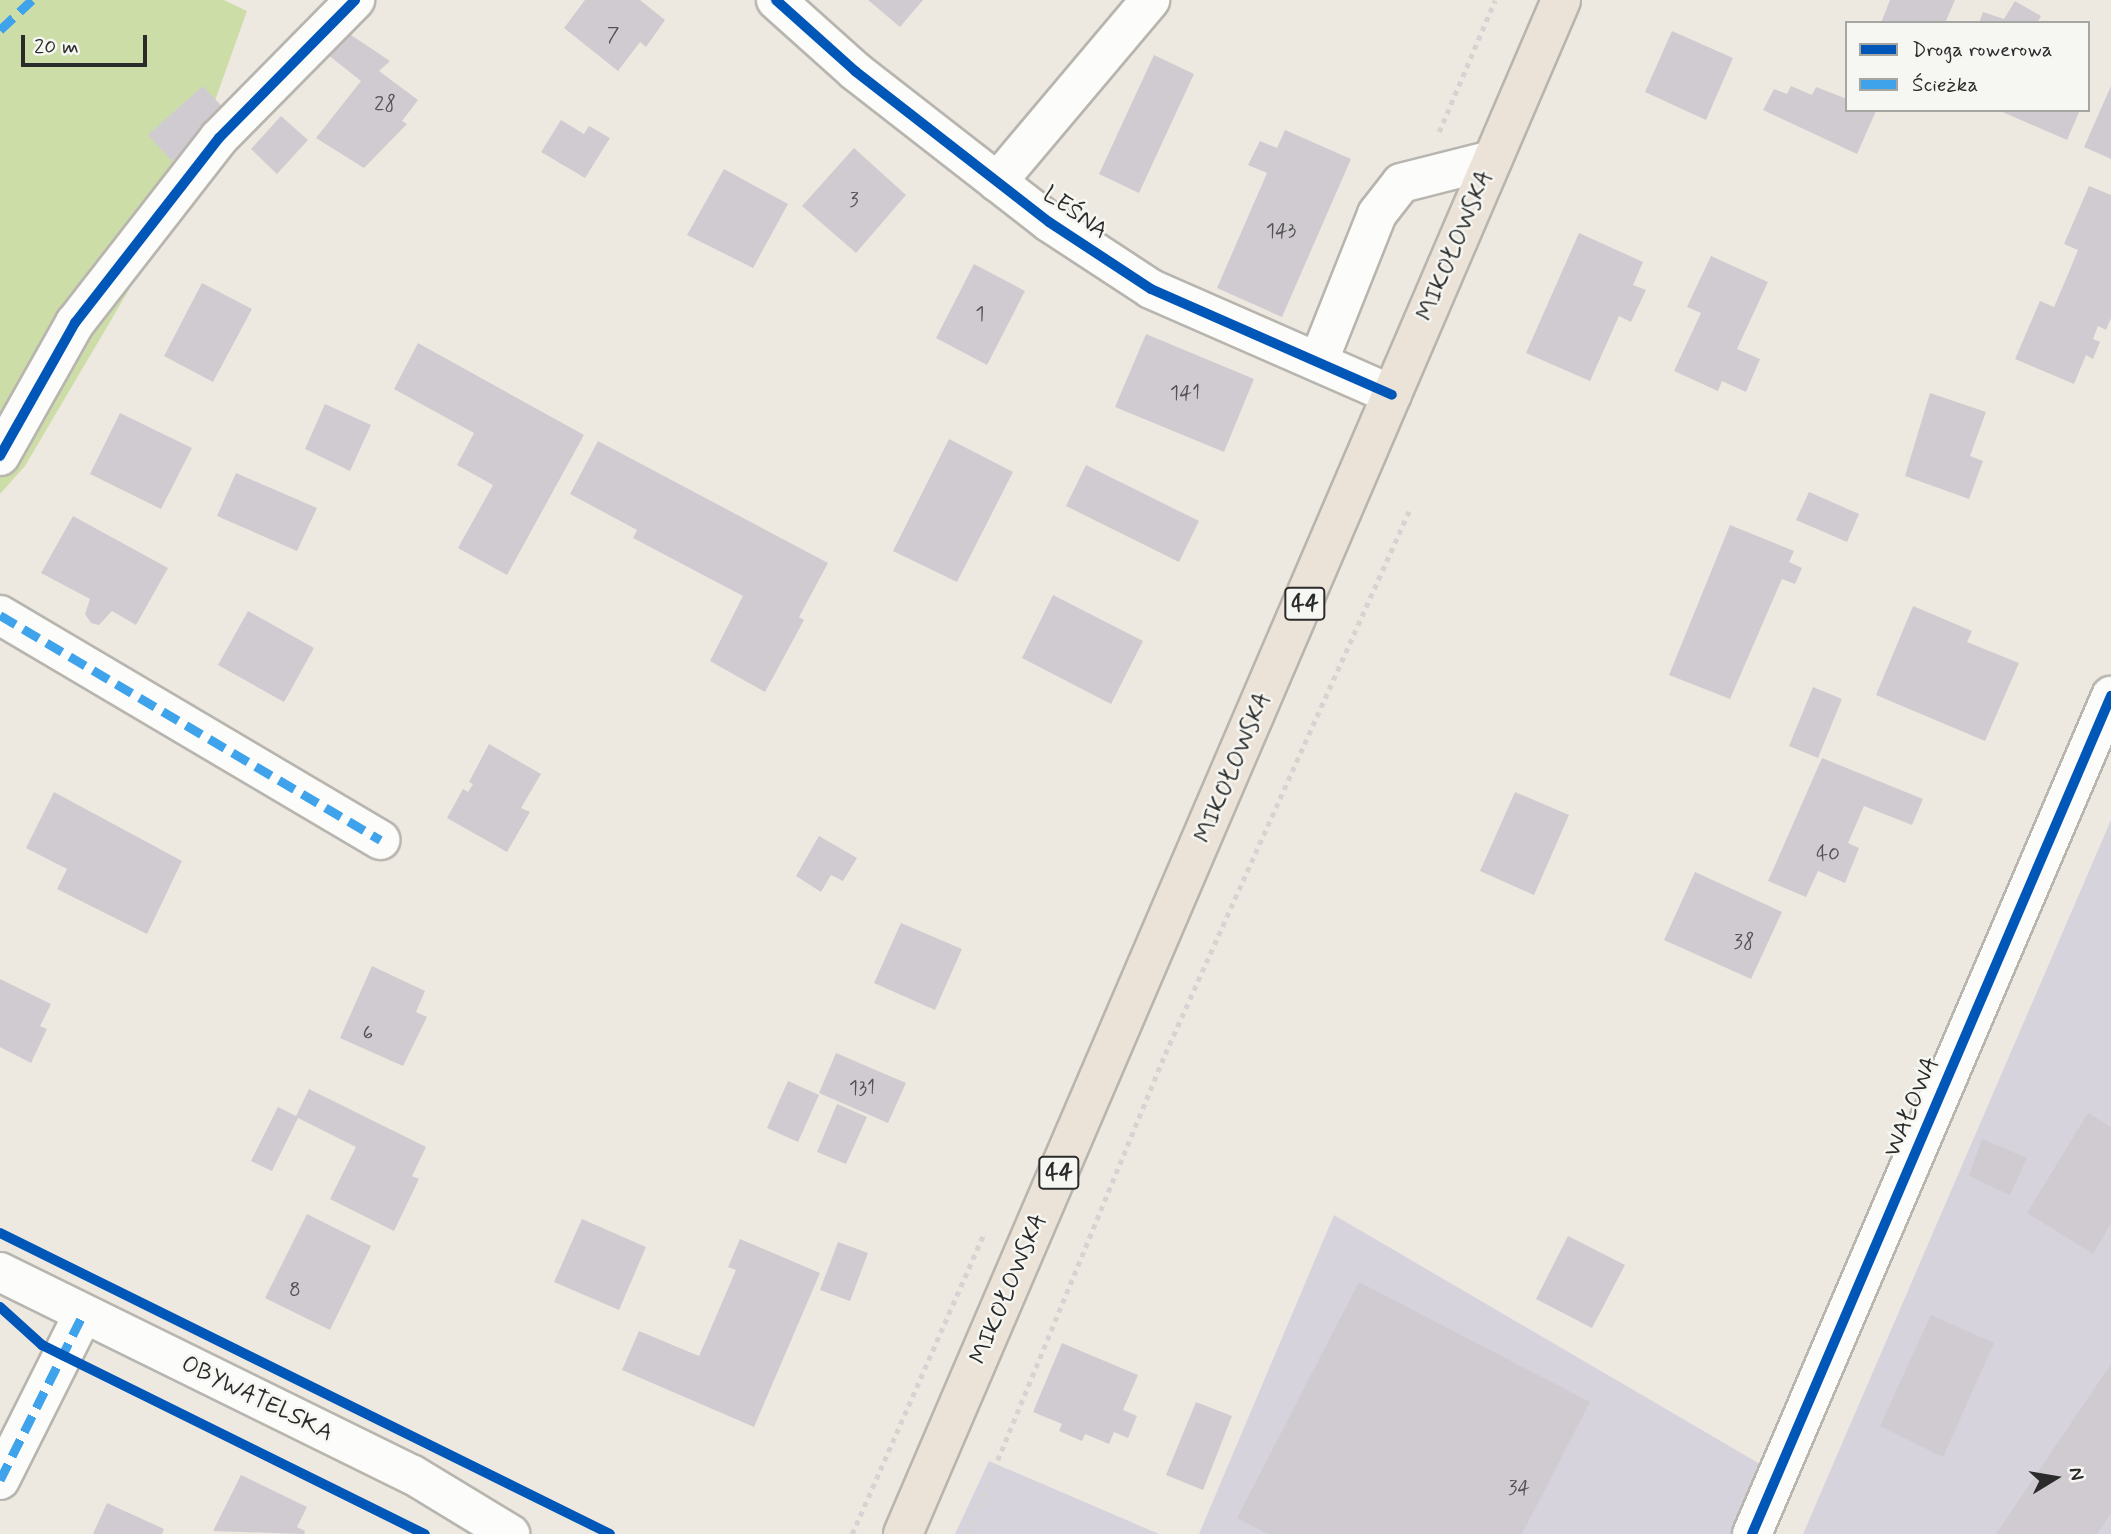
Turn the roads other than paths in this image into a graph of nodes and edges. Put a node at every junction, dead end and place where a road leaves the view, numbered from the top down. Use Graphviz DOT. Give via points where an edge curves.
graph roads {
  1 [pos="355,0"];
  2 [pos="776,0"];
  3 [pos="1150,0"];
  4 [pos="1560,0"];
  5 [pos="1492,160"];
  6 [pos="997,182"];
  7 [pos="1319,360"];
  8 [pos="1392,395"];
  9 [pos="0,456"];
  10 [pos="0,615"];
  11 [pos="2111,696"];
  12 [pos="381,840"];
  13 [pos="0,1272"];
  14 [pos="83,1314"];
  15 [pos="0,1480"];
  16 [pos="510,1534"];
  17 [pos="903,1534"];
  18 [pos="1752,1534"];
  1 -- 9 [label="street" via="219,138 83,312"];
  2 -- 6 [label="street, LEŚNA" via="855,71"];
  3 -- 6 [label="street"];
  4 -- 5 [label="main road, MIKOŁOWSKA / 44"];
  5 -- 7 [label="street" via="1401,183 1377,214"];
  5 -- 8 [label="main road, MIKOŁOWSKA / 44"];
  6 -- 7 [label="street, LEŚNA" via="1151,289"];
  7 -- 8 [label="street, LEŚNA"];
  8 -- 17 [label="main road, MIKOŁOWSKA / 44"];
  10 -- 12 [label="street"];
  11 -- 18 [label="street, WAŁOWA"];
  13 -- 14 [label="street, OBYWATELSKA"];
  14 -- 15 [label="street"];
  14 -- 16 [label="street, OBYWATELSKA" via="412,1475"];
}
